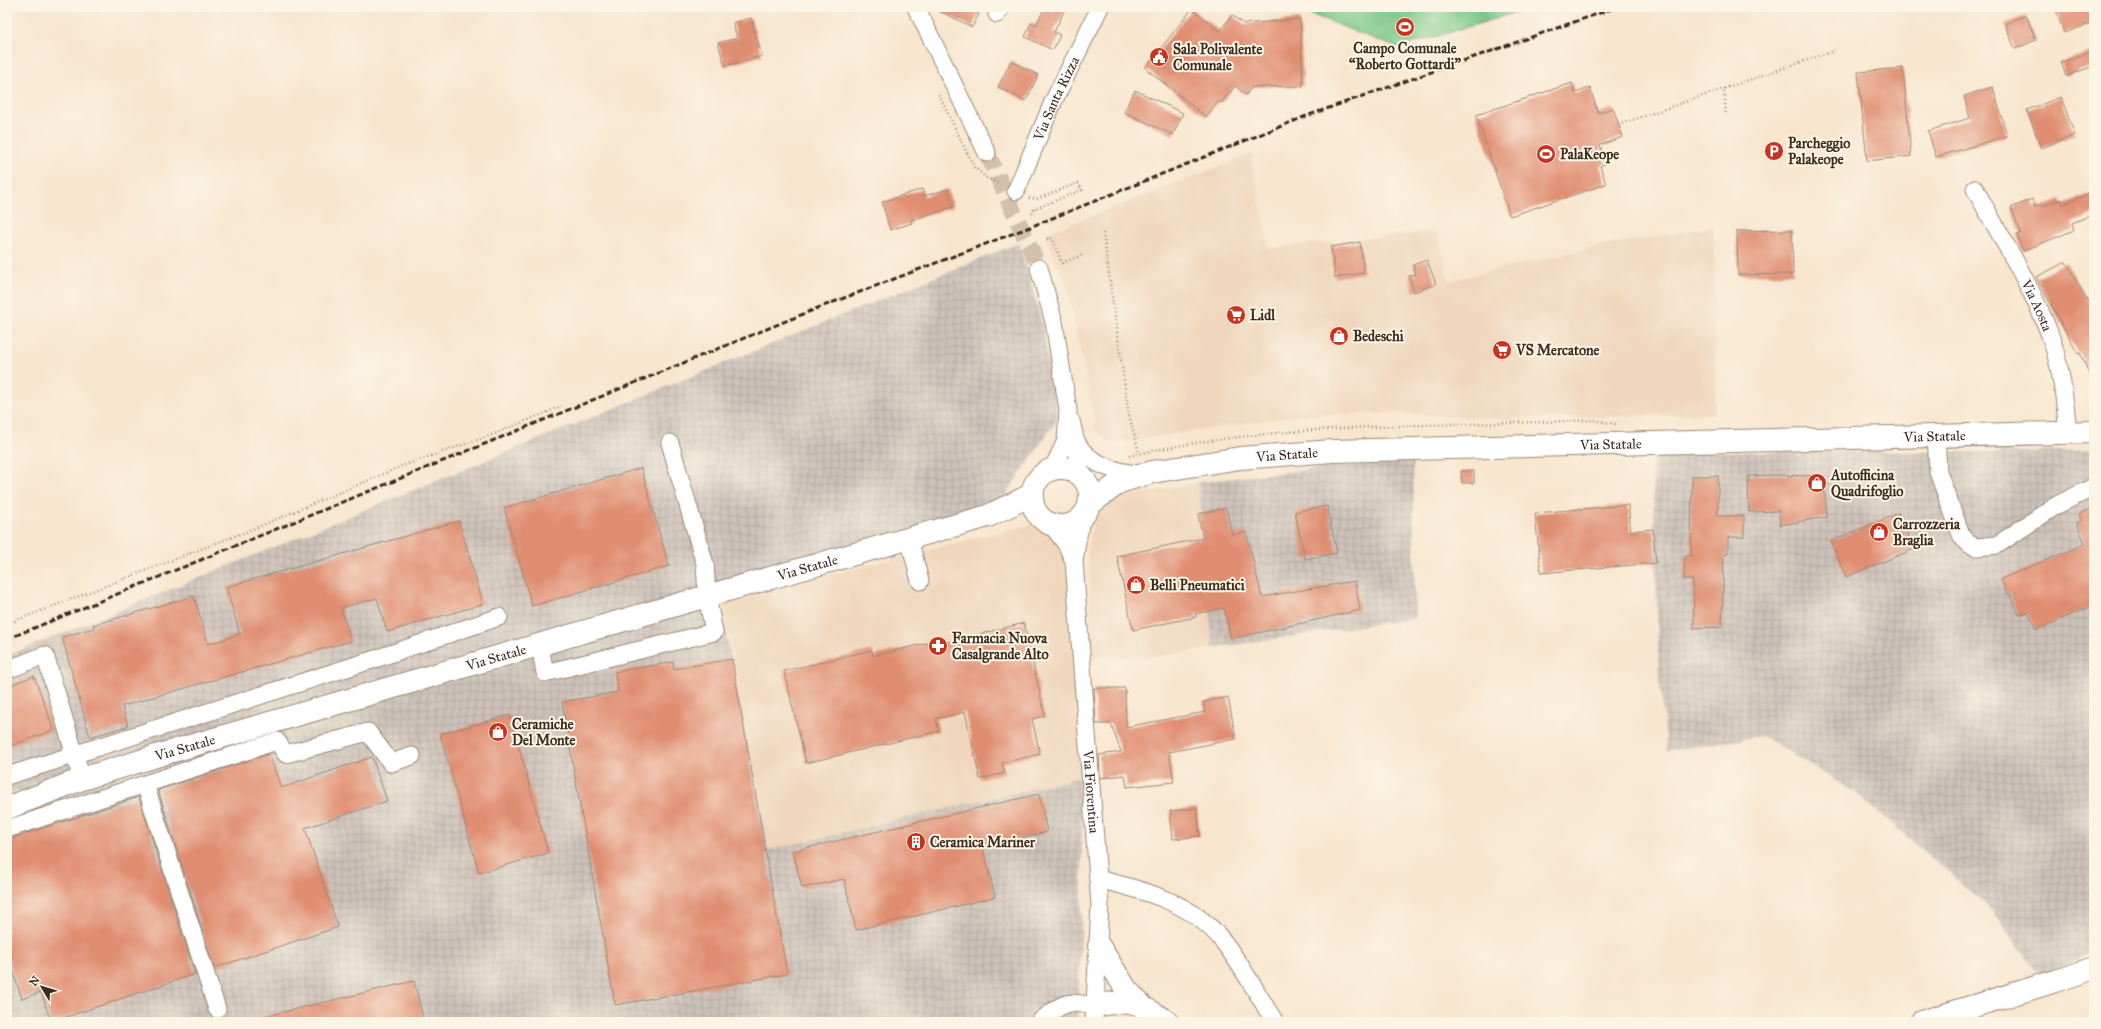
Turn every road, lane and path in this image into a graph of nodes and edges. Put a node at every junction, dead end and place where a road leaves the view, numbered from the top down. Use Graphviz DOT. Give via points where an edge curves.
graph roads {
  1 [pos="916,7"];
  2 [pos="1100,7"];
  3 [pos="1836,50"];
  4 [pos="1724,88"];
  5 [pos="1726,116"];
  6 [pos="1618,125"];
  7 [pos="987,153"];
  8 [pos="1975,189"];
  9 [pos="1022,194"];
  10 [pos="1031,217"];
  11 [pos="1102,233"];
  12 [pos="1047,239"];
  13 [pos="1082,256"];
  14 [pos="1039,268"];
  15 [pos="562,406"];
  16 [pos="1068,410"];
  17 [pos="2094,432"];
  18 [pos="2068,433"];
  19 [pos="1936,436"];
  20 [pos="1076,441"];
  21 [pos="670,443"];
  22 [pos="1139,454"];
  23 [pos="1052,470"];
  24 [pos="1080,475"];
  25 [pos="1136,476"];
  26 [pos="2094,487"];
  27 [pos="1033,494"];
  28 [pos="1085,511"];
  29 [pos="988,516"];
  30 [pos="1045,520"];
  31 [pos="909,538"];
  32 [pos="1074,561"];
  33 [pos="920,581"];
  34 [pos="707,596"];
  35 [pos="499,617"];
  36 [pos="7,624"];
  37 [pos="540,645"];
  38 [pos="7,670"];
  39 [pos="75,753"];
  40 [pos="412,756"];
  41 [pos="7,776"];
  42 [pos="82,779"];
  43 [pos="145,784"];
  44 [pos="7,808"];
  45 [pos="7,829"];
  46 [pos="1098,879"];
  47 [pos="1099,946"];
  48 [pos="2094,968"];
  49 [pos="1141,1005"];
  50 [pos="217,1008"];
  51 [pos="1095,1014"];
  52 [pos="1039,1022"];
  53 [pos="1167,1022"];
  54 [pos="1275,1022"];
  55 [pos="1921,1022"];
  1 -- 7 [label="street"];
  2 -- 9 [label="street, Via Santa Rizza" via="1053,102"];
  3 -- 4 [label="path"];
  4 -- 5 [label="path"];
  4 -- 6 [label="path"];
  8 -- 18 [label="street, Via Aosta" via="2036,302 2050,336 2061,377"];
  9 -- 10 [label="path" via="1038,199 1078,183 1082,190 1034,209"];
  11 -- 22 [label="path" via="1129,415"];
  12 -- 13 [label="path" via="1052,238 1062,263"];
  14 -- 16 [label="street" via="1054,322"];
  15 -- 36 [label="path" via="494,434 402,466 258,527"];
  16 -- 20 [label="street"];
  16 -- 23 [label="street" via="1066,441"];
  17 -- 18 [label="main road, Via Statale"];
  18 -- 19 [label="main road, Via Statale"];
  19 -- 25 [label="main road, Via Statale" via="1332,451 1231,459"];
  19 -- 26 [label="street" via="1938,472 1962,538 1977,547 1997,545 2057,505"];
  20 -- 24 [label="street"];
  20 -- 25 [label="street" via="1091,457 1108,468"];
  21 -- 34 [label="street" via="705,564"];
  23 -- 24 [label="main road, Via Statale" via="1069,469"];
  23 -- 27 [label="main road" via="1038,479"];
  24 -- 25 [label="main road, Via Statale"];
  24 -- 28 [label="main road" via="1089,489"];
  25 -- 28 [label="main road, Via Statale" via="1105,491"];
  27 -- 29 [label="main road, Via Statale"];
  27 -- 30 [label="main road" via="1035,510"];
  28 -- 30 [label="main road, Via Statale" via="1067,525"];
  28 -- 32 [label="street, Via Fiorentina"];
  29 -- 30 [label="main road, Via Statale"];
  29 -- 31 [label="main road, Via Statale"];
  30 -- 32 [label="street, Via Fiorentina" via="1066,544"];
  31 -- 33 [label="street"];
  31 -- 34 [label="main road, Via Statale"];
  32 -- 46 [label="street, Via Fiorentina"];
  34 -- 37 [label="main road, Via Statale"];
  34 -- 37 [label="street" via="714,632 545,674"];
  35 -- 39 [label="street" via="372,660"];
  37 -- 42 [label="main road, Via Statale"];
  38 -- 39 [label="street" via="45,655"];
  39 -- 41 [label="street"];
  39 -- 42 [label="street"];
  40 -- 43 [label="street" via="391,763 368,732 286,754 277,741"];
  42 -- 44 [label="main road, Via Statale"];
  43 -- 45 [label="street"];
  43 -- 50 [label="street"];
  46 -- 47 [label="street, Via Fiorentina"];
  46 -- 54 [label="street" via="1143,890 1170,901 1207,925 1221,938 1234,956"];
  47 -- 49 [label="main road" via="1126,989"];
  47 -- 51 [label="street, Via Fiorentina"];
  48 -- 55 [label="main road"];
  49 -- 51 [label="main road" via="1123,1002"];
  49 -- 53 [label="main road"];
  51 -- 52 [label="street" via="1071,1002 1054,1010"];
}
